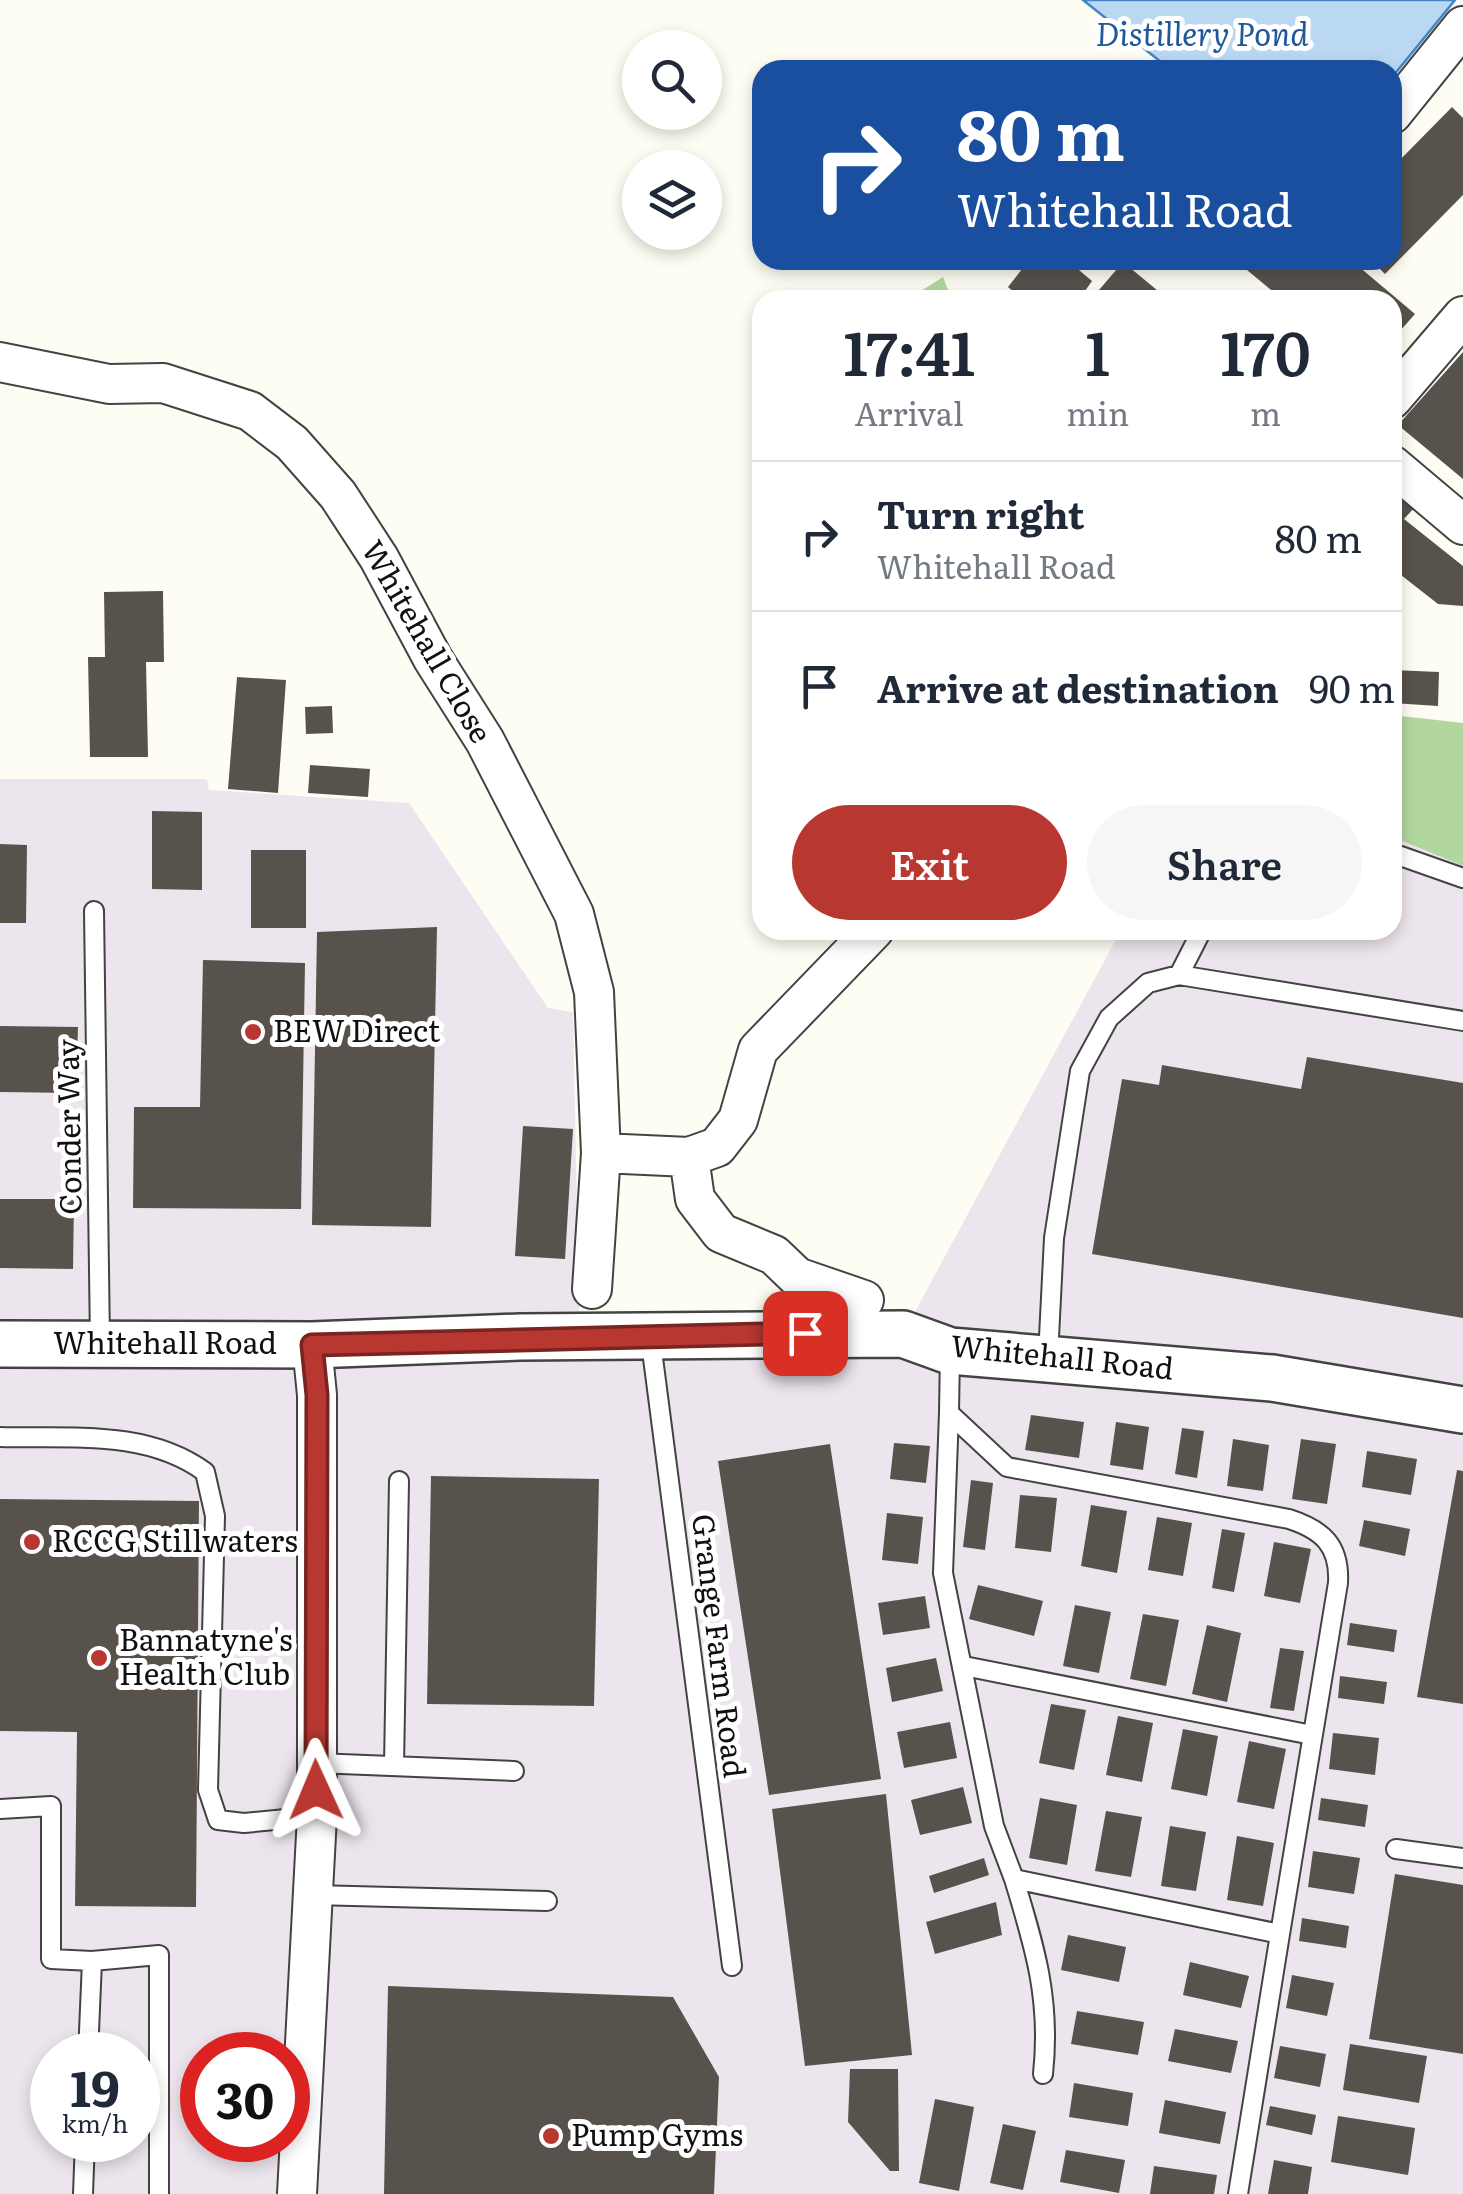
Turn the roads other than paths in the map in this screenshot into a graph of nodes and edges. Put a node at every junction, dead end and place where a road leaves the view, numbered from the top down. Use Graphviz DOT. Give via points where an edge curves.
graph roads {
  1 [pos="1463,26"];
  2 [pos="1402,102"];
  3 [pos="1463,316"];
  4 [pos="0,362"];
  5 [pos="1402,387"];
  6 [pos="1402,473"];
  7 [pos="1463,525"];
  8 [pos="1402,857"];
  9 [pos="1463,878"];
  10 [pos="94,912"];
  11 [pos="864,940"];
  12 [pos="1197,940"];
  13 [pos="1179,975"];
  14 [pos="1463,1021"];
  15 [pos="601,1153"];
  16 [pos="690,1157"];
  17 [pos="592,1289"];
  18 [pos="864,1300"];
  19 [pos="650,1334"];
  20 [pos="100,1342"];
  21 [pos="0,1344"];
  22 [pos="312,1345"];
  23 [pos="950,1351"];
  24 [pos="1048,1357"];
  25 [pos="1463,1410"];
  26 [pos="950,1413"];
  27 [pos="0,1437"];
  28 [pos="399,1482"];
  29 [pos="964,1666"];
  30 [pos="1312,1735"];
  31 [pos="316,1763"];
  32 [pos="394,1766"];
  33 [pos="514,1771"];
  34 [pos="0,1810"];
  35 [pos="317,1816"];
  36 [pos="1396,1849"];
  37 [pos="1463,1858"];
  38 [pos="1014,1878"];
  39 [pos="313,1895"];
  40 [pos="547,1902"];
  41 [pos="1280,1934"];
  42 [pos="92,1960"];
  43 [pos="732,1966"];
  44 [pos="89,2032"];
  45 [pos="1043,2074"];
  46 [pos="84,2162"];
  47 [pos="83,2194"];
  48 [pos="160,2194"];
  49 [pos="297,2194"];
  50 [pos="1238,2194"];
  1 -- 2 [label="street"];
  3 -- 5 [label="street"];
  4 -- 15 [label="street, Whitehall Close" via="215,396 250,411 292,443 338,495 485,741 574,914 594,992"];
  6 -- 7 [label="street"];
  8 -- 9 [label="lane"];
  10 -- 20 [label="lane, Conder Way"];
  11 -- 16 [label="street" via="758,1050 738,1120 717,1147"];
  12 -- 13 [label="lane"];
  13 -- 14 [label="lane"];
  13 -- 24 [label="lane" via="1148,983 1110,1018 1080,1071 1054,1238"];
  15 -- 16 [label="street"];
  15 -- 17 [label="street, Whitehall Close"];
  16 -- 18 [label="street" via="695,1199 721,1233 774,1256 798,1277"];
  19 -- 22 [label="street, Whitehall Road"];
  19 -- 23 [label="street, Whitehall Road" via="903,1334"];
  19 -- 43 [label="lane, Grange Farm Road"];
  20 -- 21 [label="street, Whitehall Road"];
  20 -- 22 [label="street, Whitehall Road"];
  22 -- 31 [label="street"];
  23 -- 24 [label="street, Whitehall Road"];
  23 -- 26 [label="lane"];
  24 -- 25 [label="street, Whitehall Road" via="1272,1378"];
  26 -- 29 [label="lane" via="943,1574"];
  26 -- 30 [label="lane" via="1007,1467 1317,1528 1339,1565"];
  27 -- 35 [label="lane" via="142,1442 178,1452 205,1472 215,1516 208,1790 218,1820 244,1824"];
  28 -- 32 [label="lane"];
  29 -- 30 [label="lane"];
  29 -- 38 [label="lane" via="994,1826"];
  30 -- 41 [label="lane"];
  31 -- 32 [label="lane"];
  31 -- 35 [label="street"];
  32 -- 33 [label="lane"];
  34 -- 42 [label="lane" via="50,1806 51,1958"];
  35 -- 39 [label="street"];
  36 -- 37 [label="lane"];
  38 -- 41 [label="lane"];
  38 -- 45 [label="lane" via="1042,1970"];
  39 -- 40 [label="lane"];
  39 -- 49 [label="street"];
  41 -- 50 [label="lane"];
  42 -- 44 [label="lane"];
  42 -- 48 [label="lane" via="159,1954"];
  46 -- 47 [label="lane"];
}
